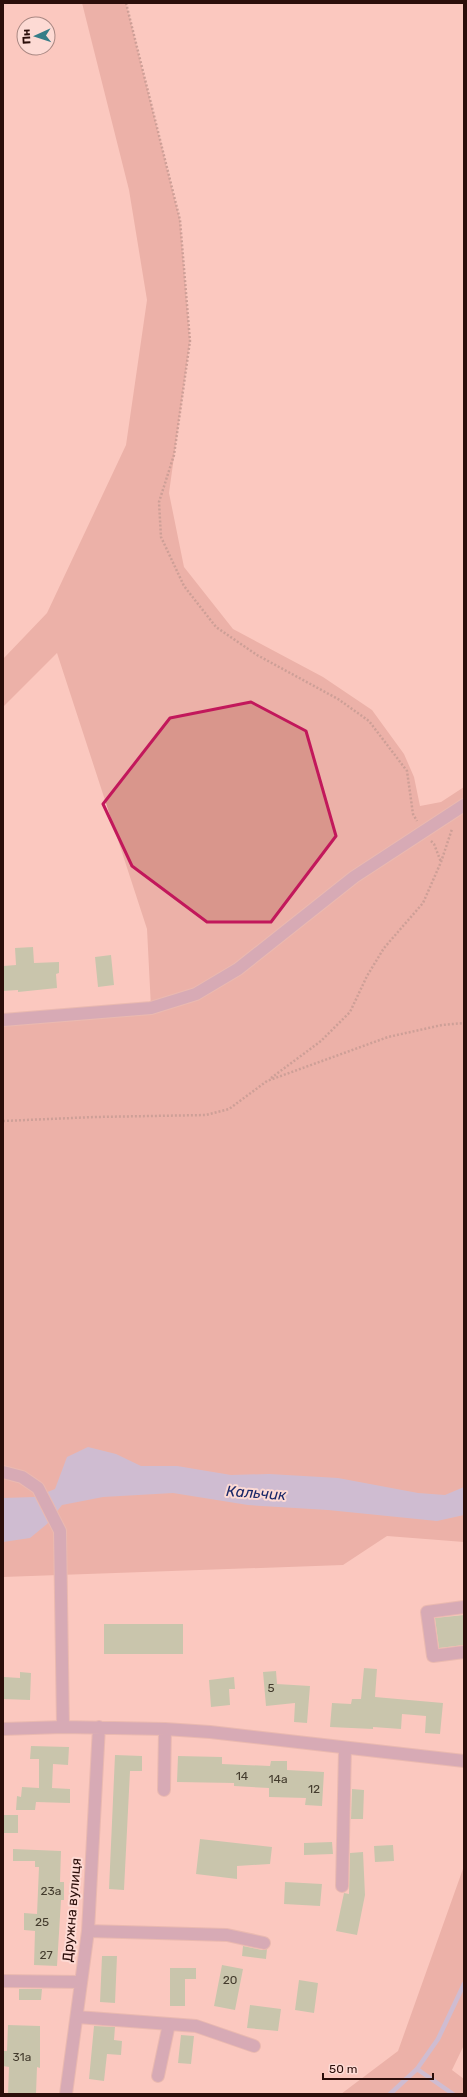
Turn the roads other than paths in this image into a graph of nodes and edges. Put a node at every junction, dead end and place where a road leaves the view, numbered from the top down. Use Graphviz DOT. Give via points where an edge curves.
graph roads {
  1 [pos="463,806"];
  2 [pos="3,1020"];
  3 [pos="3,1472"];
  4 [pos="464,1607"];
  5 [pos="464,1652"];
  6 [pos="63,1727"];
  7 [pos="99,1727"];
  8 [pos="3,1729"];
  9 [pos="165,1729"];
  10 [pos="345,1749"];
  11 [pos="462,1758"];
  12 [pos="164,1790"];
  13 [pos="342,1886"];
  14 [pos="88,1931"];
  15 [pos="264,1943"];
  16 [pos="3,1981"];
  17 [pos="81,1982"];
  18 [pos="77,2017"];
  19 [pos="169,2024"];
  20 [pos="254,2046"];
  21 [pos="158,2076"];
  22 [pos="66,2094"];
  1 -- 2 [label="street" via="354,877 238,969 196,994 151,1008"];
  3 -- 6 [label="street" via="22,1477 38,1488 60,1531"];
  4 -- 5 [label="street" via="427,1612 433,1656"];
  6 -- 7 [label="street"];
  6 -- 8 [label="street"];
  7 -- 9 [label="street"];
  7 -- 14 [label="street, Дружна вулиця"];
  9 -- 10 [label="street" via="248,1736"];
  9 -- 12 [label="street"];
  10 -- 11 [label="street"];
  10 -- 13 [label="street"];
  14 -- 15 [label="street" via="227,1935"];
  14 -- 17 [label="street, Дружна вулиця"];
  16 -- 17 [label="street"];
  17 -- 18 [label="street, Дружна вулиця"];
  18 -- 19 [label="street"];
  18 -- 22 [label="street, Дружна вулиця"];
  19 -- 20 [label="street" via="196,2026"];
  19 -- 21 [label="street"];
}
